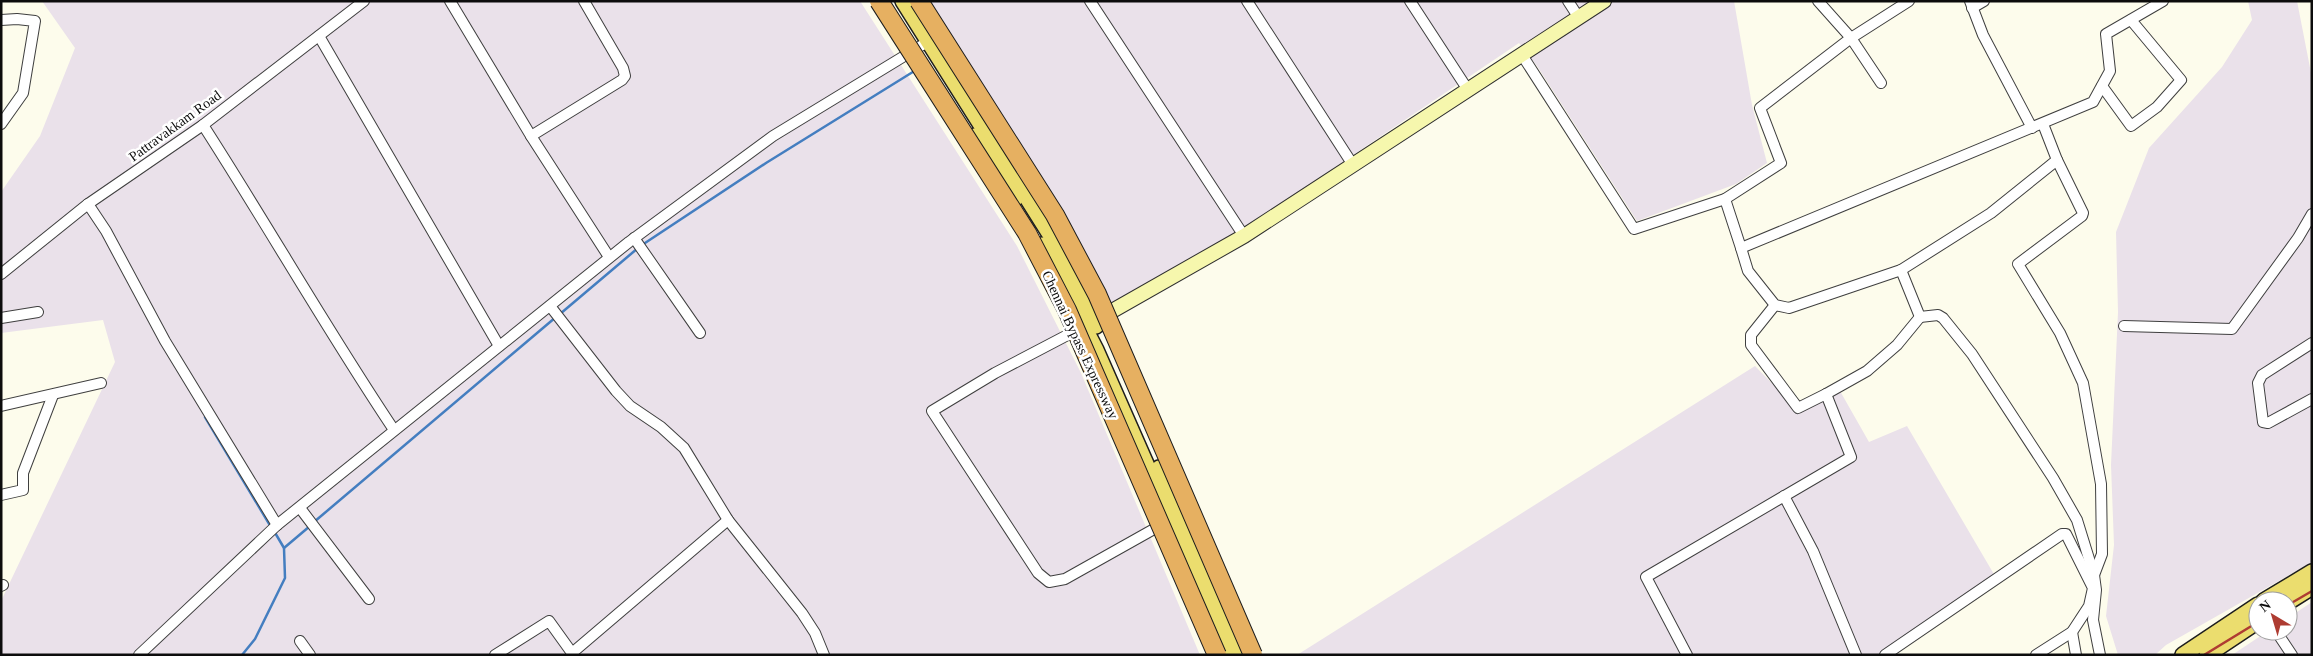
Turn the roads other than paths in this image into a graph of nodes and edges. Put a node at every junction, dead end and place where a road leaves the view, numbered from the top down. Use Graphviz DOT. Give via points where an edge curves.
graph roads {
  1 [pos="364,1"];
  2 [pos="450,1"];
  3 [pos="584,1"];
  4 [pos="879,1"];
  5 [pos="887,1"];
  6 [pos="903,1"];
  7 [pos="919,1"];
  8 [pos="1090,1"];
  9 [pos="1247,1"];
  10 [pos="1410,1"];
  11 [pos="1568,1"];
  12 [pos="1604,1"];
  13 [pos="1818,1"];
  14 [pos="1909,1"];
  15 [pos="1984,1"];
  16 [pos="2163,1"];
  17 [pos="1971,4"];
  18 [pos="1579,18"];
  19 [pos="1,20"];
  20 [pos="2131,20"];
  21 [pos="319,36"];
  22 [pos="1851,38"];
  23 [pos="914,50"];
  24 [pos="1522,55"];
  25 [pos="1881,83"];
  26 [pos="2102,86"];
  27 [pos="1468,90"];
  28 [pos="1,124"];
  29 [pos="2042,124"];
  30 [pos="203,125"];
  31 [pos="2032,128"];
  32 [pos="531,136"];
  33 [pos="2057,160"];
  34 [pos="1353,165"];
  35 [pos="1725,199"];
  36 [pos="88,204"];
  37 [pos="2312,214"];
  38 [pos="1244,236"];
  39 [pos="634,238"];
  40 [pos="1740,248"];
  41 [pos="609,257"];
  42 [pos="1901,270"];
  43 [pos="1,274"];
  44 [pos="1775,305"];
  45 [pos="38,312"];
  46 [pos="555,312"];
  47 [pos="1920,317"];
  48 [pos="1,318"];
  49 [pos="1089,324"];
  50 [pos="2124,326"];
  51 [pos="700,333"];
  52 [pos="2312,343"];
  53 [pos="499,346"];
  54 [pos="102,384"];
  55 [pos="1826,394"];
  56 [pos="53,395"];
  57 [pos="2312,399"];
  58 [pos="1,406"];
  59 [pos="394,430"];
  60 [pos="1,494"];
  61 [pos="1784,496"];
  62 [pos="300,508"];
  63 [pos="728,520"];
  64 [pos="1171,520"];
  65 [pos="277,525"];
  66 [pos="2312,572"];
  67 [pos="2094,575"];
  68 [pos="2312,587"];
  69 [pos="2281,591"];
  70 [pos="2298,596"];
  71 [pos="369,599"];
  72 [pos="2248,614"];
  73 [pos="2248,627"];
  74 [pos="2072,632"];
  75 [pos="300,641"];
  76 [pos="2283,641"];
  77 [pos="2208,649"];
  78 [pos="139,655"];
  79 [pos="310,655"];
  80 [pos="495,655"];
  81 [pos="824,655"];
  82 [pos="1217,655"];
  83 [pos="1230,655"];
  84 [pos="1242,655"];
  85 [pos="1253,655"];
  86 [pos="1687,655"];
  87 [pos="1856,655"];
  88 [pos="1885,655"];
  89 [pos="2036,655"];
  90 [pos="2076,655"];
  91 [pos="2100,655"];
  92 [pos="2183,655"];
  93 [pos="2292,655"];
  1 -- 21 [label="street, Pattravakkam Road"];
  2 -- 32 [label="street"];
  3 -- 32 [label="street" via="623,68 624,76"];
  4 -- 82 [label="highway, Chennai Bypass Expressway, bridge" via="1027,233 1067,310"];
  5 -- 23 [label="main road"];
  6 -- 23 [label="main road"];
  7 -- 85 [label="highway, bridge" via="1056,215 1097,294"];
  8 -- 38 [label="street"];
  9 -- 34 [label="street"];
  10 -- 27 [label="street"];
  11 -- 18 [label="street"];
  12 -- 18 [label="street"];
  13 -- 22 [label="street"];
  14 -- 22 [label="street"];
  15 -- 17 [label="street"];
  16 -- 20 [label="street"];
  17 -- 31 [label="street" via="1983,35"];
  18 -- 24 [label="street"];
  19 -- 28 [label="street" via="35,22 23,93"];
  20 -- 26 [label="street" via="2106,34 2110,71"];
  20 -- 26 [label="street" via="2181,80 2157,108 2132,126"];
  21 -- 30 [label="street, Pattravakkam Road"];
  21 -- 53 [label="street"];
  22 -- 25 [label="street"];
  22 -- 35 [label="street" via="1760,108 1781,163"];
  23 -- 39 [label="street" via="773,136"];
  23 -- 49 [label="main road" via="1056,244"];
  24 -- 27 [label="street"];
  24 -- 35 [label="street" via="1634,229"];
  26 -- 29 [label="street" via="2093,102"];
  27 -- 34 [label="street"];
  29 -- 31 [label="street"];
  29 -- 33 [label="street"];
  30 -- 36 [label="street, Pattravakkam Road"];
  30 -- 59 [label="street"];
  31 -- 40 [label="street"];
  32 -- 41 [label="street"];
  33 -- 42 [label="street" via="1991,212"];
  33 -- 67 [label="street" via="2082,216 2018,264 2060,333 2083,383 2101,484 2102,554"];
  34 -- 38 [label="street"];
  35 -- 40 [label="street"];
  36 -- 43 [label="street, Pattravakkam Road"];
  36 -- 65 [label="street" via="165,341"];
  37 -- 50 [label="street" via="2264,288 2232,329"];
  38 -- 49 [label="street"];
  39 -- 41 [label="street"];
  39 -- 51 [label="street"];
  40 -- 44 [label="street" via="1748,271"];
  41 -- 46 [label="street"];
  42 -- 44 [label="street" via="1789,308"];
  42 -- 47 [label="street"];
  44 -- 55 [label="street" via="1751,335 1751,345 1798,408"];
  45 -- 48 [label="street"];
  46 -- 53 [label="street"];
  46 -- 63 [label="street" via="630,406 684,448"];
  47 -- 55 [label="street" via="1897,345 1867,371"];
  47 -- 67 [label="street" via="1938,315 1943,318 1972,354 2077,520"];
  49 -- 64 [label="main road"];
  49 -- 64 [label="street" via="932,411 1038,572 1050,582 1065,580"];
  49 -- 84 [label="main road"];
  52 -- 57 [label="street" via="2262,375 2258,383 2263,422 2268,423"];
  53 -- 59 [label="street"];
  54 -- 56 [label="street"];
  55 -- 61 [label="street" via="1851,457"];
  56 -- 58 [label="street"];
  56 -- 60 [label="street" via="23,473 23,490"];
  59 -- 62 [label="street"];
  61 -- 86 [label="street" via="1646,577"];
  61 -- 87 [label="street" via="1813,551"];
  62 -- 65 [label="street"];
  62 -- 71 [label="street"];
  63 -- 80 [label="street" via="572,653 549,621"];
  63 -- 81 [label="street" via="802,613"];
  64 -- 83 [label="main road"];
  65 -- 78 [label="street"];
  66 -- 69 [label="main road"];
  67 -- 91 [label="street" via="2093,620"];
  68 -- 70 [label="main road"];
  72 -- 77 [label="main road"];
  73 -- 77 [label="main road"];
  74 -- 88 [label="street" via="2089,606 2093,588 2068,535 2062,534"];
  74 -- 89 [label="street"];
  74 -- 90 [label="street"];
  75 -- 79 [label="street"];
  76 -- 93 [label="street"];
  77 -- 92 [label="main road"];
}
